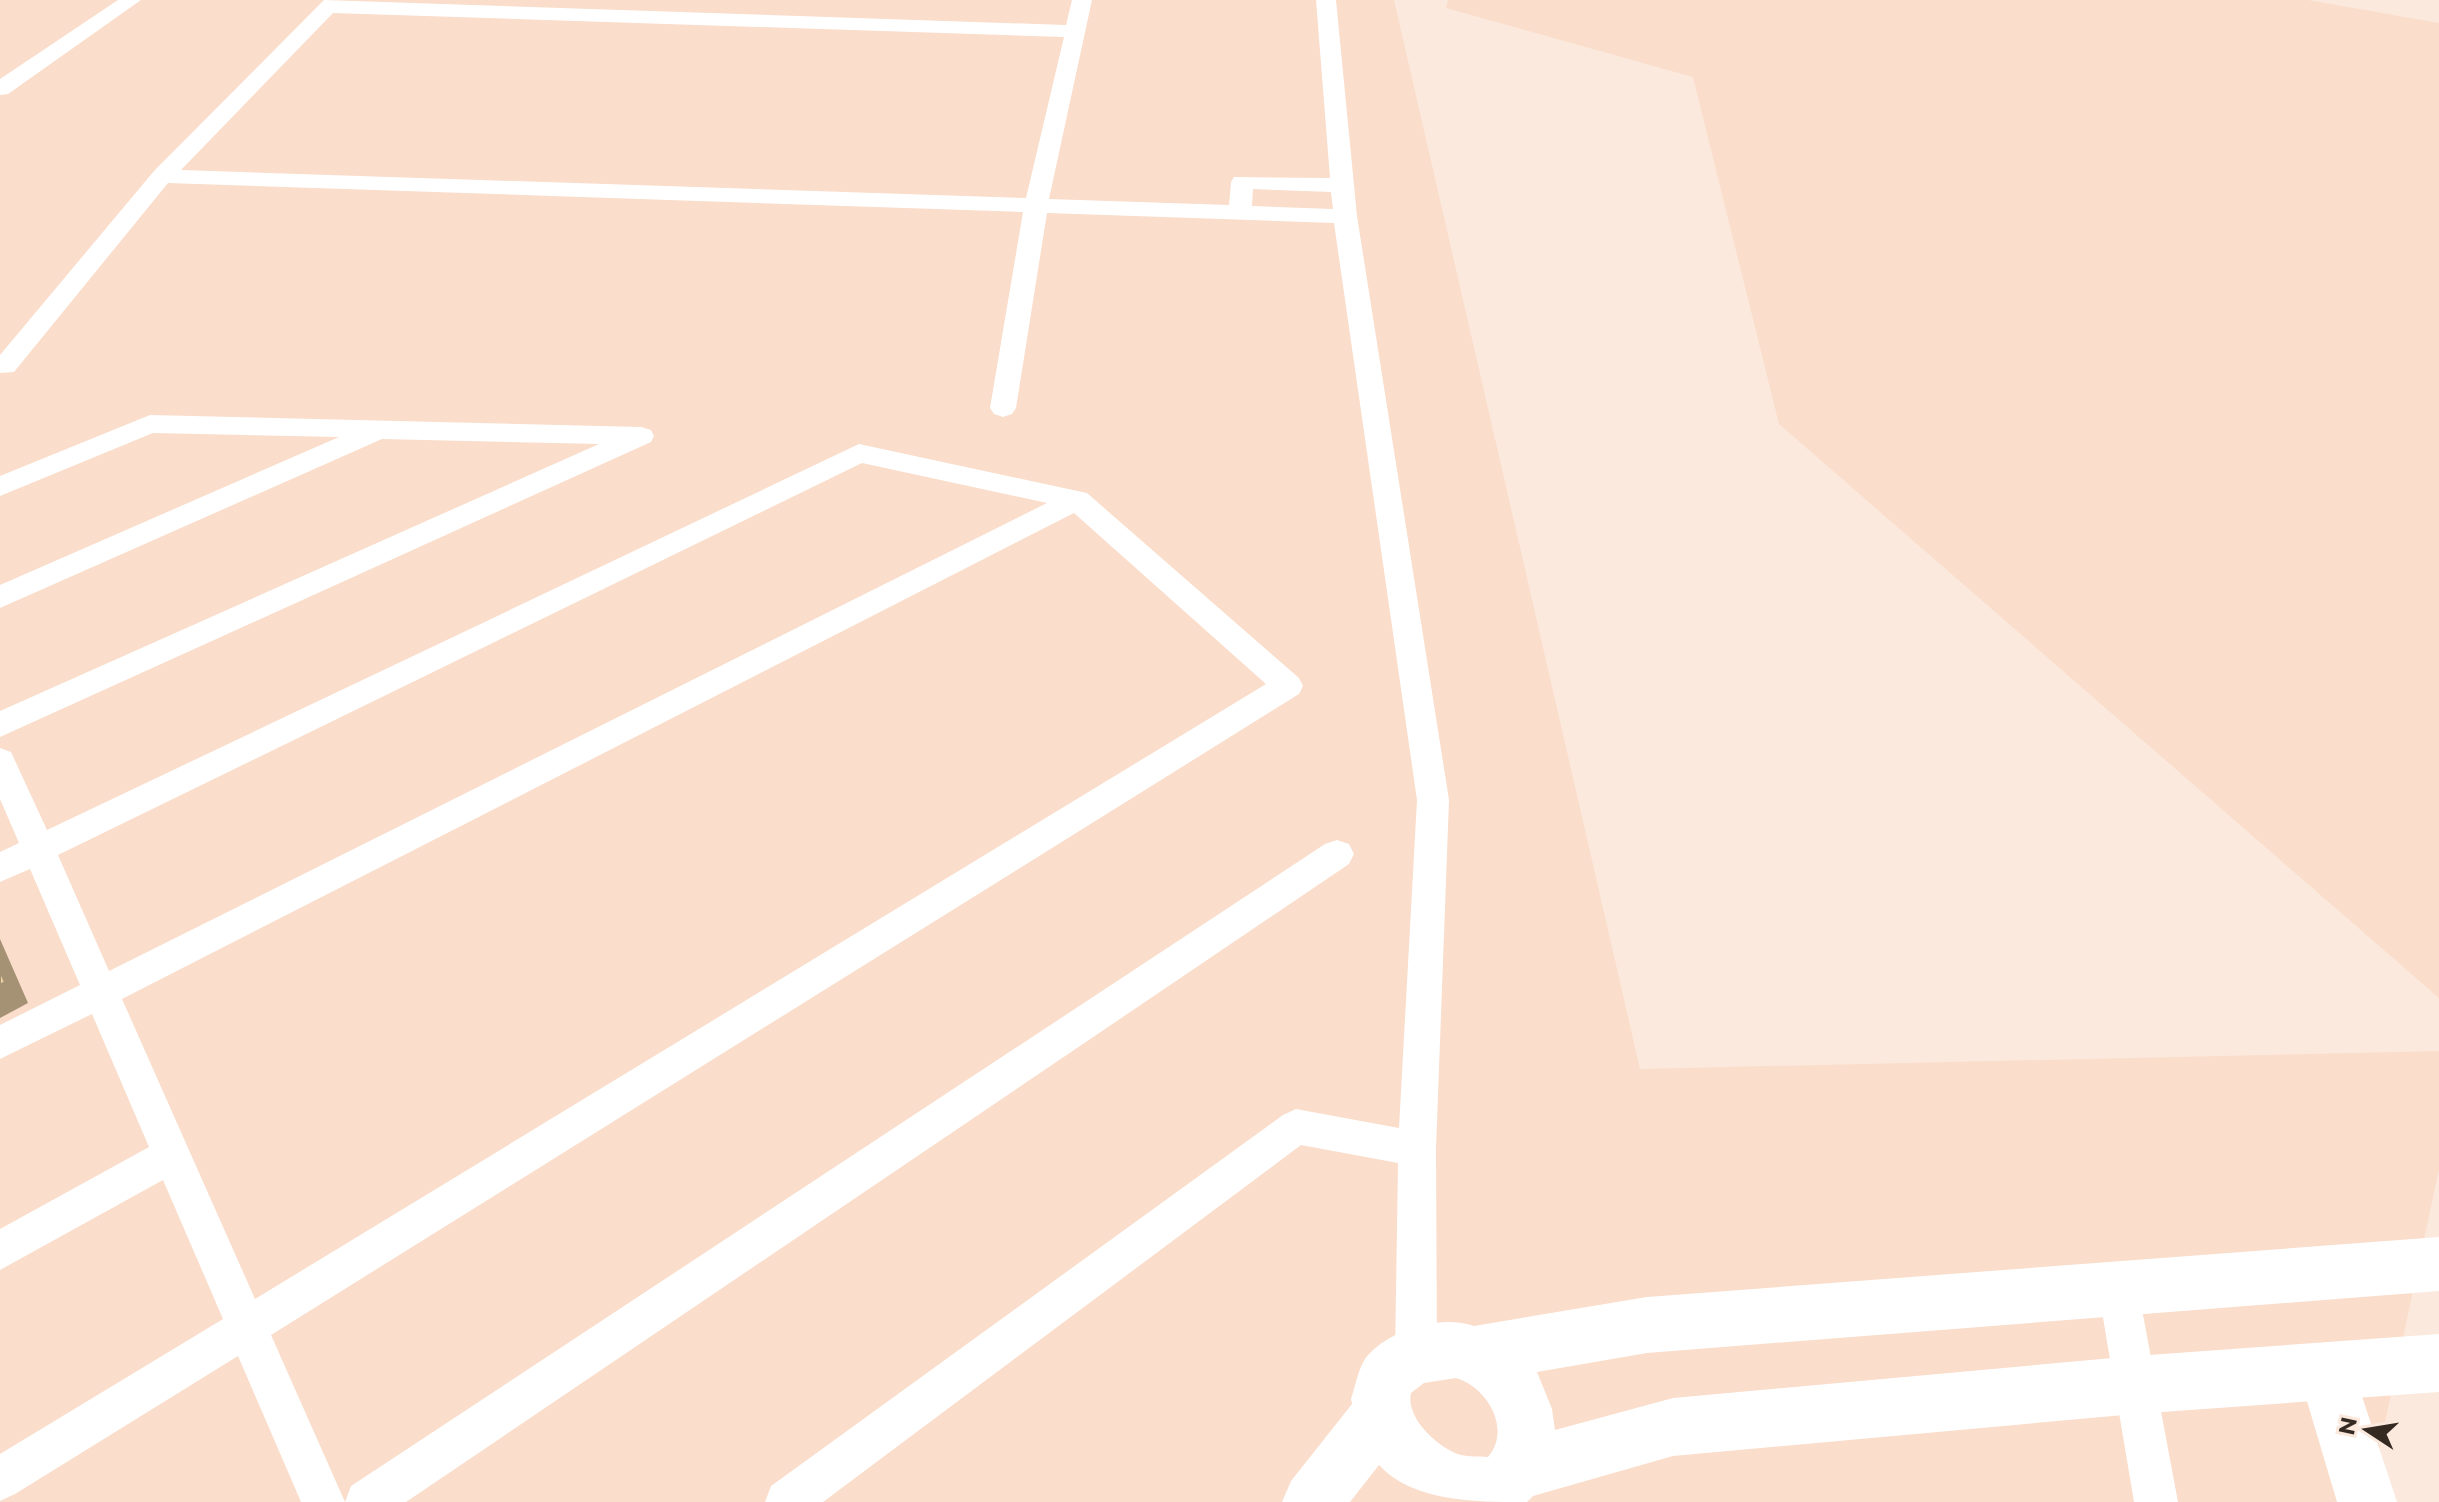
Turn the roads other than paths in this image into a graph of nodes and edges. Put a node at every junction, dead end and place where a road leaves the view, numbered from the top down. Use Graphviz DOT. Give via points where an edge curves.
graph roads {
  1 [pos="131,0"];
  2 [pos="1082,0"];
  3 [pos="1326,0"];
  4 [pos="332,4"];
  5 [pos="1075,31"];
  6 [pos="0,89"];
  7 [pos="162,176"];
  8 [pos="1344,185"];
  9 [pos="1036,207"];
  10 [pos="1240,212"];
  11 [pos="1345,216"];
  12 [pos="5,366"];
  13 [pos="1003,408"];
  14 [pos="382,430"];
  15 [pos="0,487"];
  16 [pos="1077,500"];
  17 [pos="0,597"];
  18 [pos="0,725"];
  19 [pos="0,761"];
  20 [pos="38,849"];
  21 [pos="1337,854"];
  22 [pos="0,868"];
  23 [pos="101,991"];
  24 [pos="0,1043"];
  25 [pos="1417,1149"];
  26 [pos="172,1154"];
  27 [pos="0,1251"];
  28 [pos="2439,1264"];
  29 [pos="2118,1288"];
  30 [pos="248,1329"];
  31 [pos="1476,1354"];
  32 [pos="1416,1355"];
  33 [pos="2439,1363"];
  34 [pos="2327,1371"];
  35 [pos="2135,1385"];
  36 [pos="1379,1417"];
  37 [pos="1516,1471"];
  38 [pos="0,1479"];
  39 [pos="1441,1500"];
  40 [pos="323,1502"];
  41 [pos="367,1502"];
  42 [pos="787,1502"];
  43 [pos="1312,1502"];
  44 [pos="2156,1502"];
  45 [pos="2367,1502"];
  1 -- 6 [label="lane"];
  2 -- 5 [label="lane"];
  3 -- 8 [label="lane"];
  4 -- 5 [label="lane"];
  4 -- 7 [label="lane"];
  5 -- 9 [label="lane"];
  7 -- 9 [label="lane"];
  7 -- 12 [label="lane"];
  8 -- 10 [label="lane" via="1242,182"];
  8 -- 11 [label="lane"];
  9 -- 10 [label="lane"];
  9 -- 13 [label="lane"];
  10 -- 11 [label="lane"];
  11 -- 25 [label="lane" via="1433,800"];
  14 -- 15 [label="lane" via="150,424"];
  14 -- 17 [label="lane"];
  14 -- 18 [label="lane" via="641,436"];
  16 -- 20 [label="lane" via="859,453"];
  16 -- 23 [label="lane"];
  16 -- 30 [label="lane" via="1288,686"];
  19 -- 20 [label="lane"];
  20 -- 22 [label="lane"];
  20 -- 23 [label="lane"];
  21 -- 41 [label="lane"];
  23 -- 24 [label="lane"];
  23 -- 26 [label="lane"];
  25 -- 32 [label="lane"];
  25 -- 42 [label="lane" via="1296,1127"];
  26 -- 27 [label="lane"];
  26 -- 30 [label="lane"];
  28 -- 29 [label="main road"];
  29 -- 31 [label="main road" via="1647,1325"];
  29 -- 35 [label="lane"];
  30 -- 38 [label="lane"];
  30 -- 40 [label="lane"];
  31 -- 32 [label="main road" via="1456,1349"];
  31 -- 37 [label="main road" via="1512,1383 1522,1403 1525,1450"];
  32 -- 36 [label="main road" via="1397,1370"];
  33 -- 34 [label="main road"];
  34 -- 35 [label="main road"];
  34 -- 45 [label="main road"];
  35 -- 37 [label="main road" via="1673,1427"];
  35 -- 44 [label="lane"];
  36 -- 39 [label="main road" via="1390,1459 1405,1477"];
  36 -- 43 [label="main road"];
  37 -- 39 [label="main road" via="1485,1496"];
}
